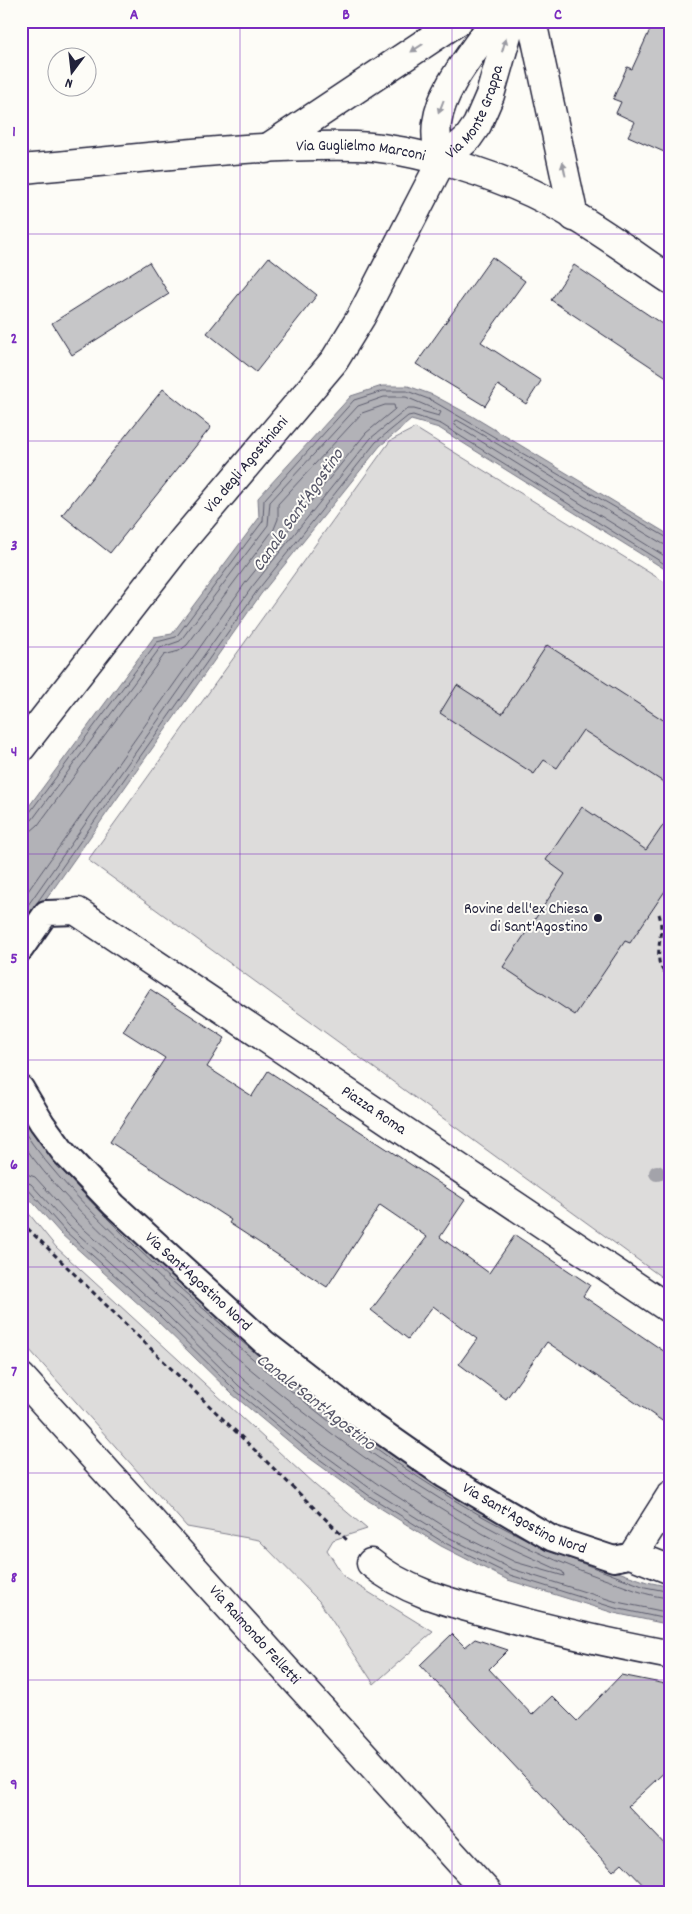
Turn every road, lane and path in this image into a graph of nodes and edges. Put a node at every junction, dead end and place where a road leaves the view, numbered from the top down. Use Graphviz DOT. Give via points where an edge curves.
graph roads {
  1 [pos="458,21"];
  2 [pos="494,21"];
  3 [pos="511,21"];
  4 [pos="532,21"];
  5 [pos="266,149"];
  6 [pos="442,162"];
  7 [pos="21,169"];
  8 [pos="574,217"];
  9 [pos="671,280"];
  10 [pos="21,748"];
  11 [pos="78,912"];
  12 [pos="659,914"];
  13 [pos="21,949"];
  14 [pos="671,982"];
  15 [pos="21,1088"];
  16 [pos="21,1222"];
  17 [pos="671,1310"];
  18 [pos="21,1377"];
  19 [pos="671,1495"];
  20 [pos="633,1555"];
  21 [pos="371,1563"];
  22 [pos="671,1570"];
  23 [pos="671,1655"];
  24 [pos="488,1893"];
  1 -- 5 [label="street, one-way"];
  2 -- 6 [label="street, Via Monte Grappa, one-way" via="453,82 439,112 437,143"];
  6 -- 3 [label="street, Via Monte Grappa, one-way" via="477,125 490,95"];
  8 -- 4 [label="street, one-way"];
  5 -- 6 [label="street, Via Guglielmo Marconi" via="357,146"];
  5 -- 7 [label="street, Via Guglielmo Marconi"];
  6 -- 8 [label="street, Via Guglielmo Marconi" via="518,186"];
  6 -- 10 [label="street, Via degli Agostiniani" via="361,317 334,360 183,540"];
  8 -- 9 [label="street, Via Guglielmo Marconi"];
  11 -- 13 [label="street" via="46,913"];
  11 -- 17 [label="street, Piazza Roma"];
  12 -- 14 [label="path" via="662,923 659,963"];
  15 -- 20 [label="street, Via Sant'Agostino Nord" via="64,1153 114,1205 265,1343 355,1413 445,1476 551,1538 614,1559"];
  16 -- 21 [label="path"];
  18 -- 24 [label="street, Via Raimondo Felletti"];
  19 -- 20 [label="street"];
  20 -- 22 [label="street, Via Sant'Agostino Nord"];
  21 -- 23 [label="street" via="385,1575 407,1586 470,1608 550,1631"];
}
